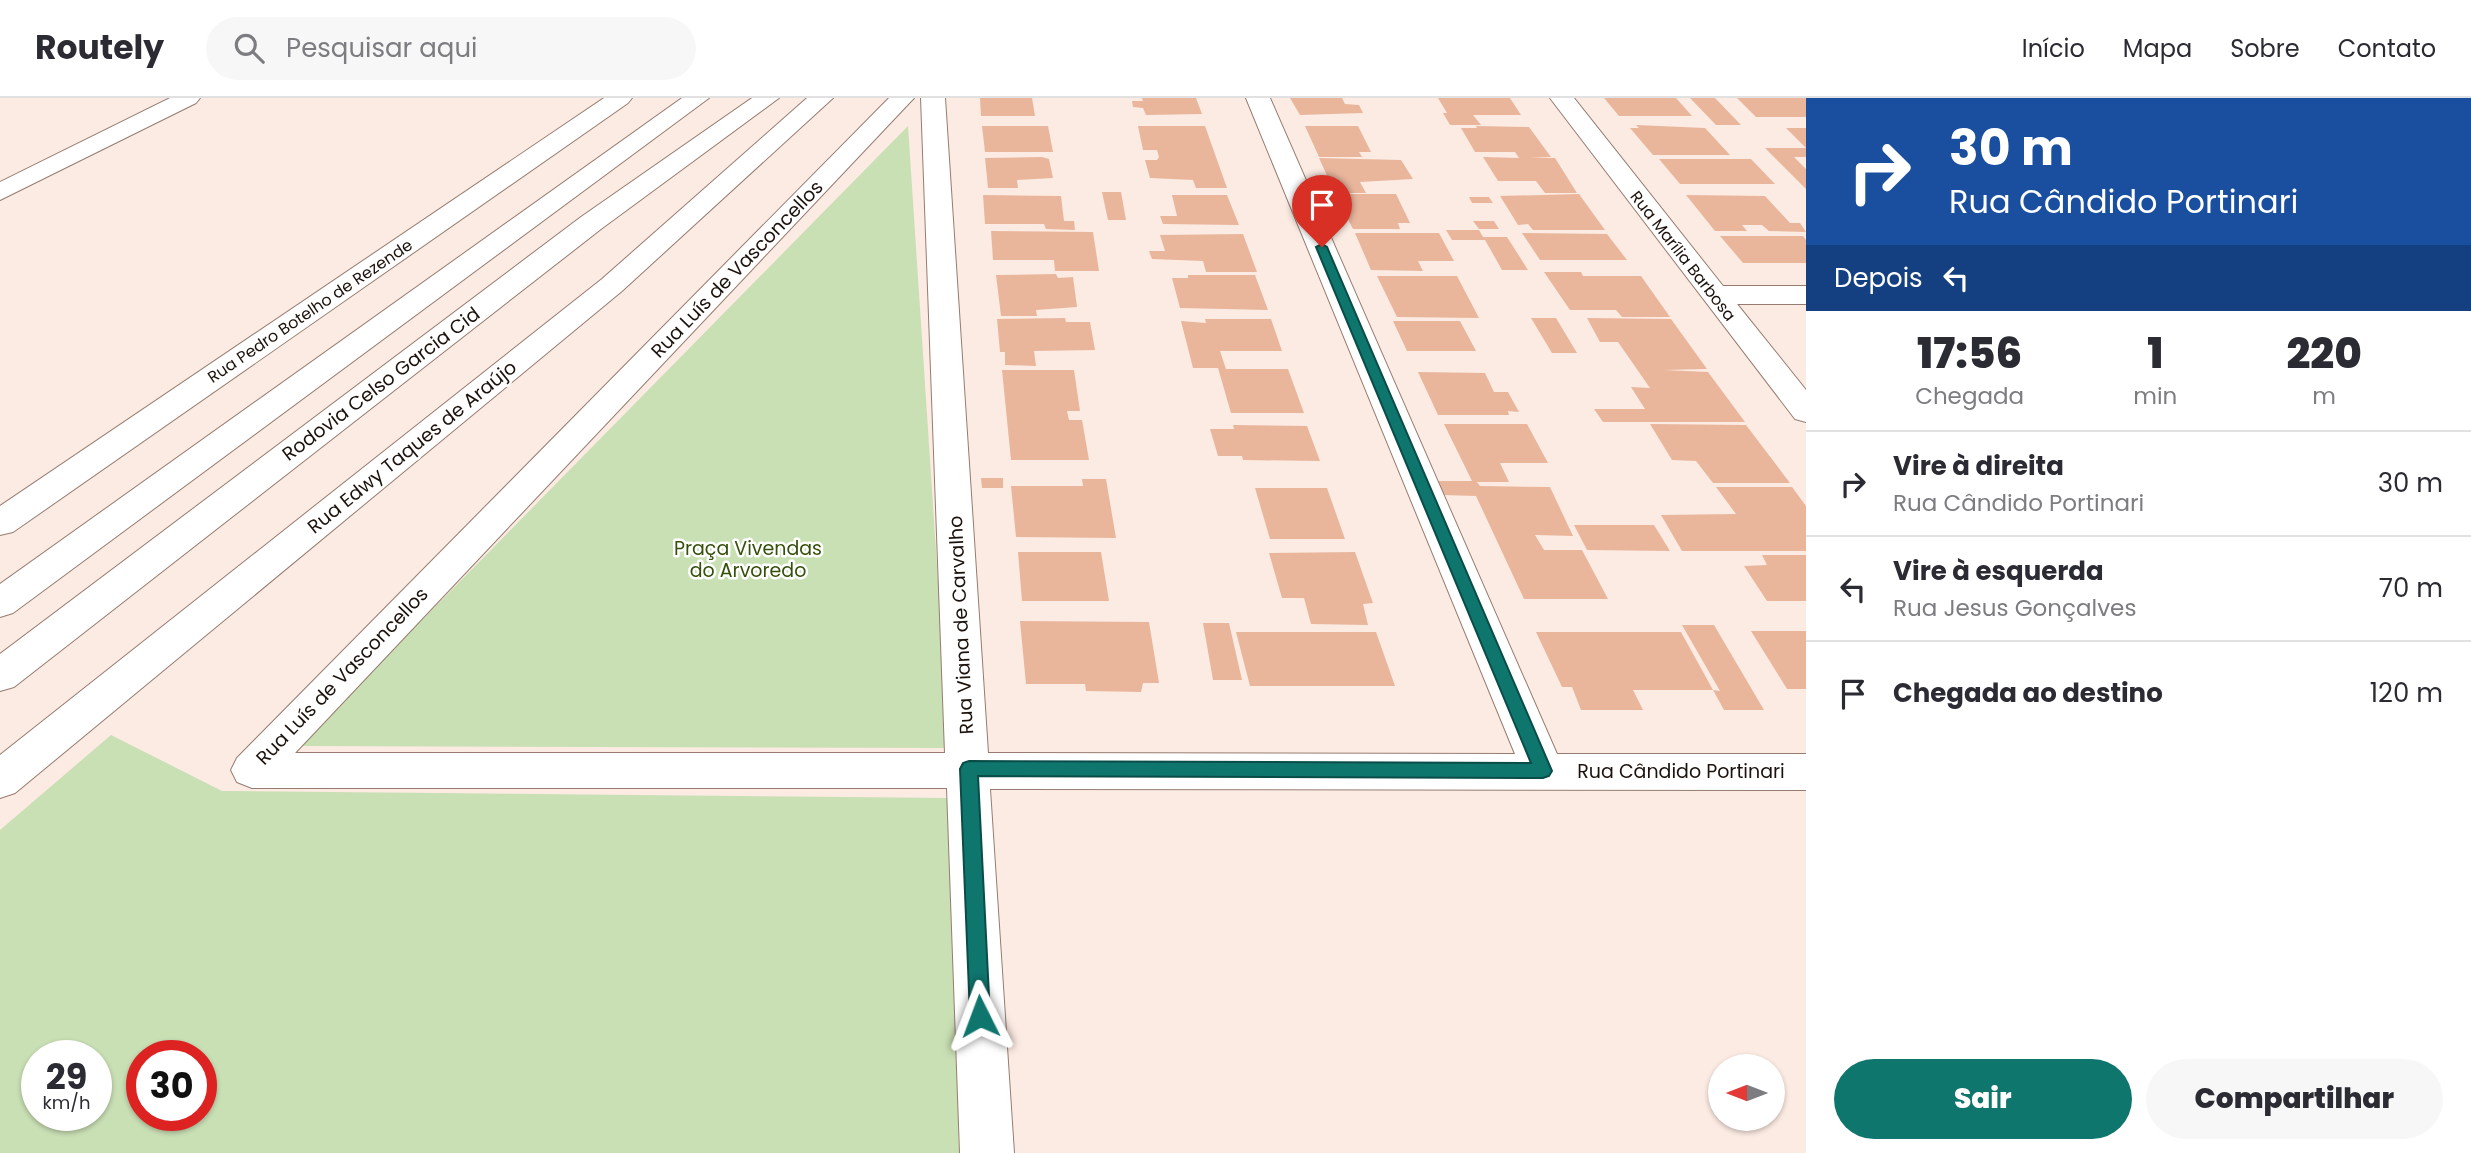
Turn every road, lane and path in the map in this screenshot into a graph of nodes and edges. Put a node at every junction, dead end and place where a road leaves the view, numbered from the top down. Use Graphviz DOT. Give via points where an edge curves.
graph roads {
  1 [pos="188,98"];
  2 [pos="620,98"];
  3 [pos="697,98"];
  4 [pos="767,98"];
  5 [pos="902,98"];
  6 [pos="933,98"];
  7 [pos="1258,98"];
  8 [pos="1562,98"];
  9 [pos="818,101"];
  10 [pos="0,192"];
  11 [pos="1713,295"];
  12 [pos="1806,295"];
  13 [pos="1806,412"];
  14 [pos="0,523"];
  15 [pos="0,603"];
  16 [pos="0,676"];
  17 [pos="969,769"];
  18 [pos="1543,771"];
  19 [pos="1806,772"];
  20 [pos="0,780"];
  21 [pos="986,1153"];
  1 -- 10 [label="main road"];
  2 -- 14 [label="main road, Rua Pedro Botelho de Rezende"];
  3 -- 15 [label="main road"];
  4 -- 16 [label="main road, Rodovia Celso Garcia Cid" via="591,223"];
  5 -- 17 [label="main road, Rua Luís de Vasconcellos" via="252,770"];
  6 -- 17 [label="main road, Rua Viana de Carvalho"];
  7 -- 18 [label="main road"];
  8 -- 11 [label="main road, Rua Marília Barbosa"];
  9 -- 20 [label="main road, Rua Edwy Taques de Araújo" via="612,285"];
  11 -- 12 [label="main road"];
  11 -- 13 [label="main road, Rua Marília Barbosa"];
  17 -- 18 [label="main road, Rua Cândido Portinari"];
  17 -- 21 [label="main road, Rua Viana de Carvalho"];
  18 -- 19 [label="main road, Rua Cândido Portinari"];
}
